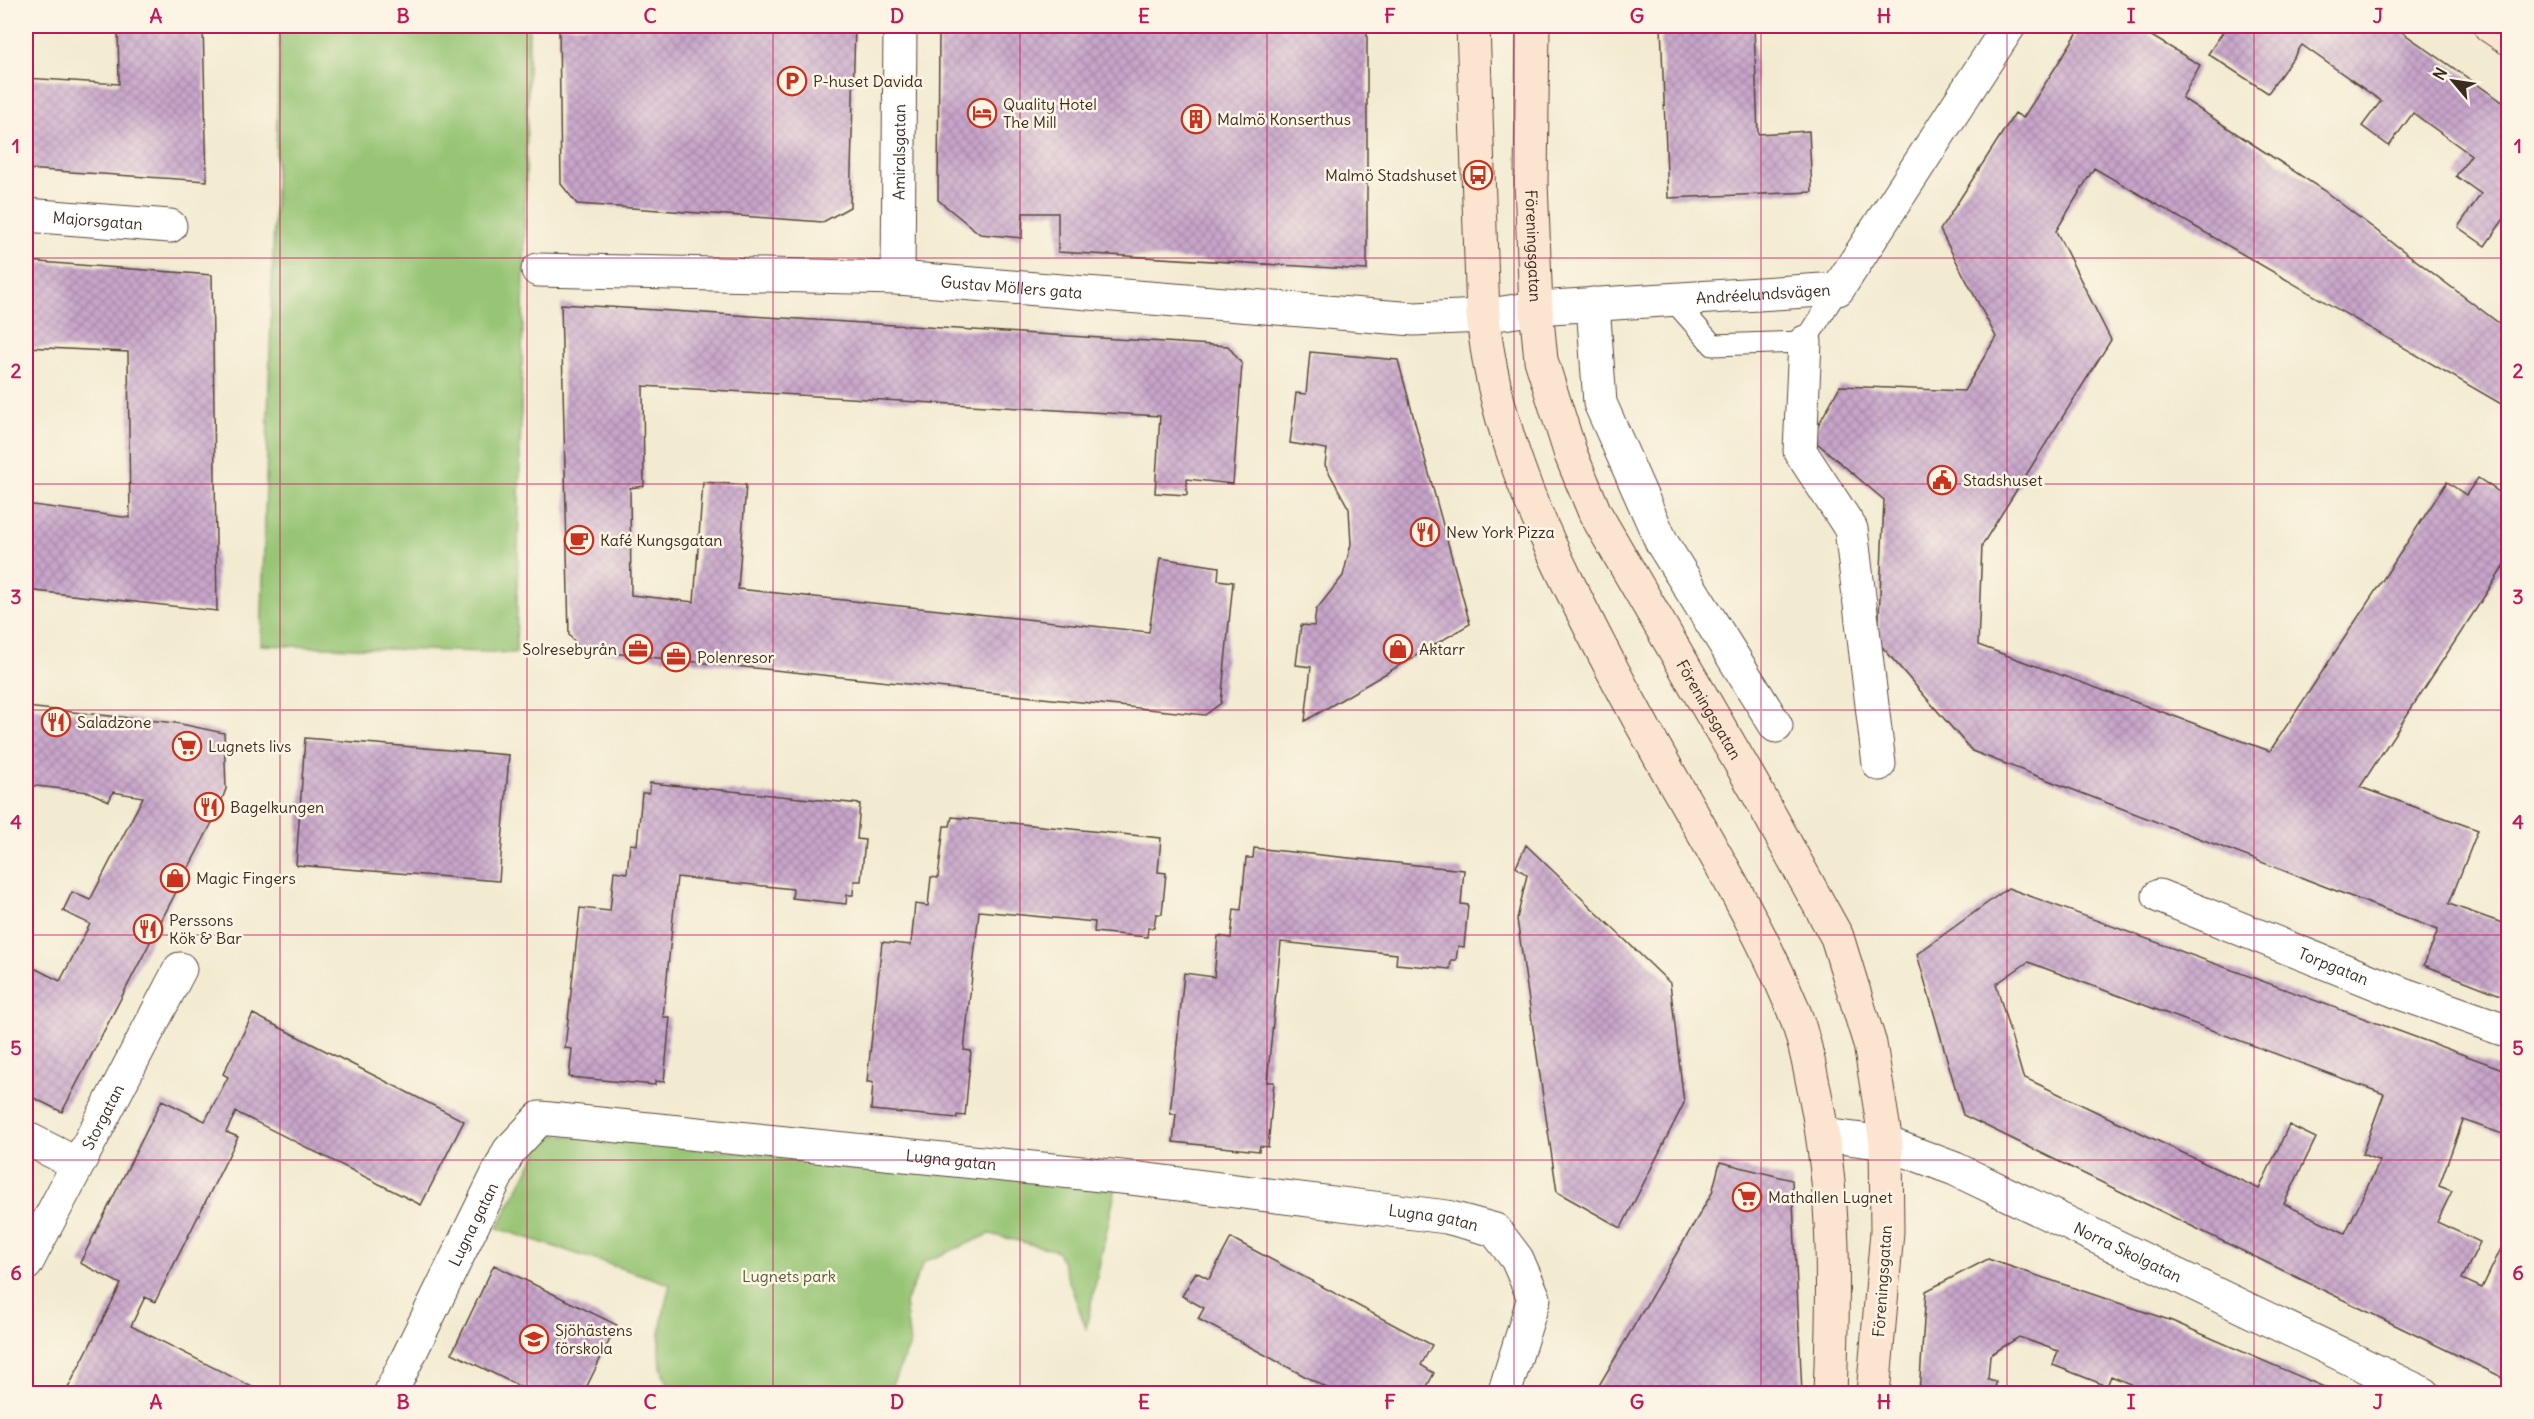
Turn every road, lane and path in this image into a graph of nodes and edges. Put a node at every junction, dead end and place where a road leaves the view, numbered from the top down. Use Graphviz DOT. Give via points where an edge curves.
graph roads {
  1 [pos="900,26"];
  2 [pos="1473,26"];
  3 [pos="1533,26"];
  4 [pos="2009,26"];
  5 [pos="2490,26"];
  6 [pos="2508,39"];
  7 [pos="26,215"];
  8 [pos="170,226"];
  9 [pos="538,270"];
  10 [pos="898,278"];
  11 [pos="1838,289"];
  12 [pos="1672,299"];
  13 [pos="1593,304"];
  14 [pos="1536,308"];
  15 [pos="1483,316"];
  16 [pos="1805,342"];
  17 [pos="1776,726"];
  18 [pos="1879,764"];
  19 [pos="2159,896"];
  20 [pos="180,969"];
  21 [pos="2508,1031"];
  22 [pos="1824,1135"];
  23 [pos="26,1138"];
  24 [pos="1886,1143"];
  25 [pos="77,1164"];
  26 [pos="26,1264"];
  27 [pos="390,1394"];
  28 [pos="1504,1394"];
  29 [pos="1830,1394"];
  30 [pos="1873,1394"];
  31 [pos="2424,1394"];
  1 -- 10 [label="street, Amiralsgatan"];
  2 -- 15 [label="street"];
  3 -- 14 [label="street, Föreningsgatan" via="1531,182"];
  4 -- 11 [label="street, Andréelundsvägen"];
  5 -- 6 [label="street"];
  7 -- 8 [label="street, Majorsgatan"];
  9 -- 10 [label="street, Gustav Möllers gata"];
  10 -- 15 [label="street, Gustav Möllers gata" via="1414,319"];
  11 -- 12 [label="street, Andréelundsvägen"];
  11 -- 16 [label="lane"];
  12 -- 13 [label="street, Andréelundsvägen"];
  12 -- 16 [label="lane" via="1713,345"];
  13 -- 14 [label="street, Andréelundsvägen"];
  13 -- 17 [label="street" via="1600,403 1662,543"];
  14 -- 15 [label="street, Andréelundsvägen"];
  14 -- 24 [label="street, Föreningsgatan" via="1541,360 1571,455 1595,513 1837,937 1870,1044"];
  15 -- 22 [label="street" via="1488,363 1513,454 1547,540 1608,664 1741,901 1792,1006"];
  16 -- 18 [label="street" via="1800,451 1851,529"];
  19 -- 21 [label="street, Torpgatan" via="2403,994"];
  20 -- 25 [label="street, Storgatan"];
  22 -- 24 [label="street, Norra Skolgatan"];
  22 -- 29 [label="street" via="1833,1218"];
  23 -- 25 [label="street"];
  24 -- 30 [label="street, Föreningsgatan" via="1887,1232"];
  24 -- 31 [label="street, Norra Skolgatan" via="1955,1169"];
  25 -- 26 [label="street, Storgatan"];
  27 -- 28 [label="street, Lugna gatan" via="509,1151 540,1118 1142,1179 1447,1217 1495,1230 1517,1259 1534,1298"];
}
